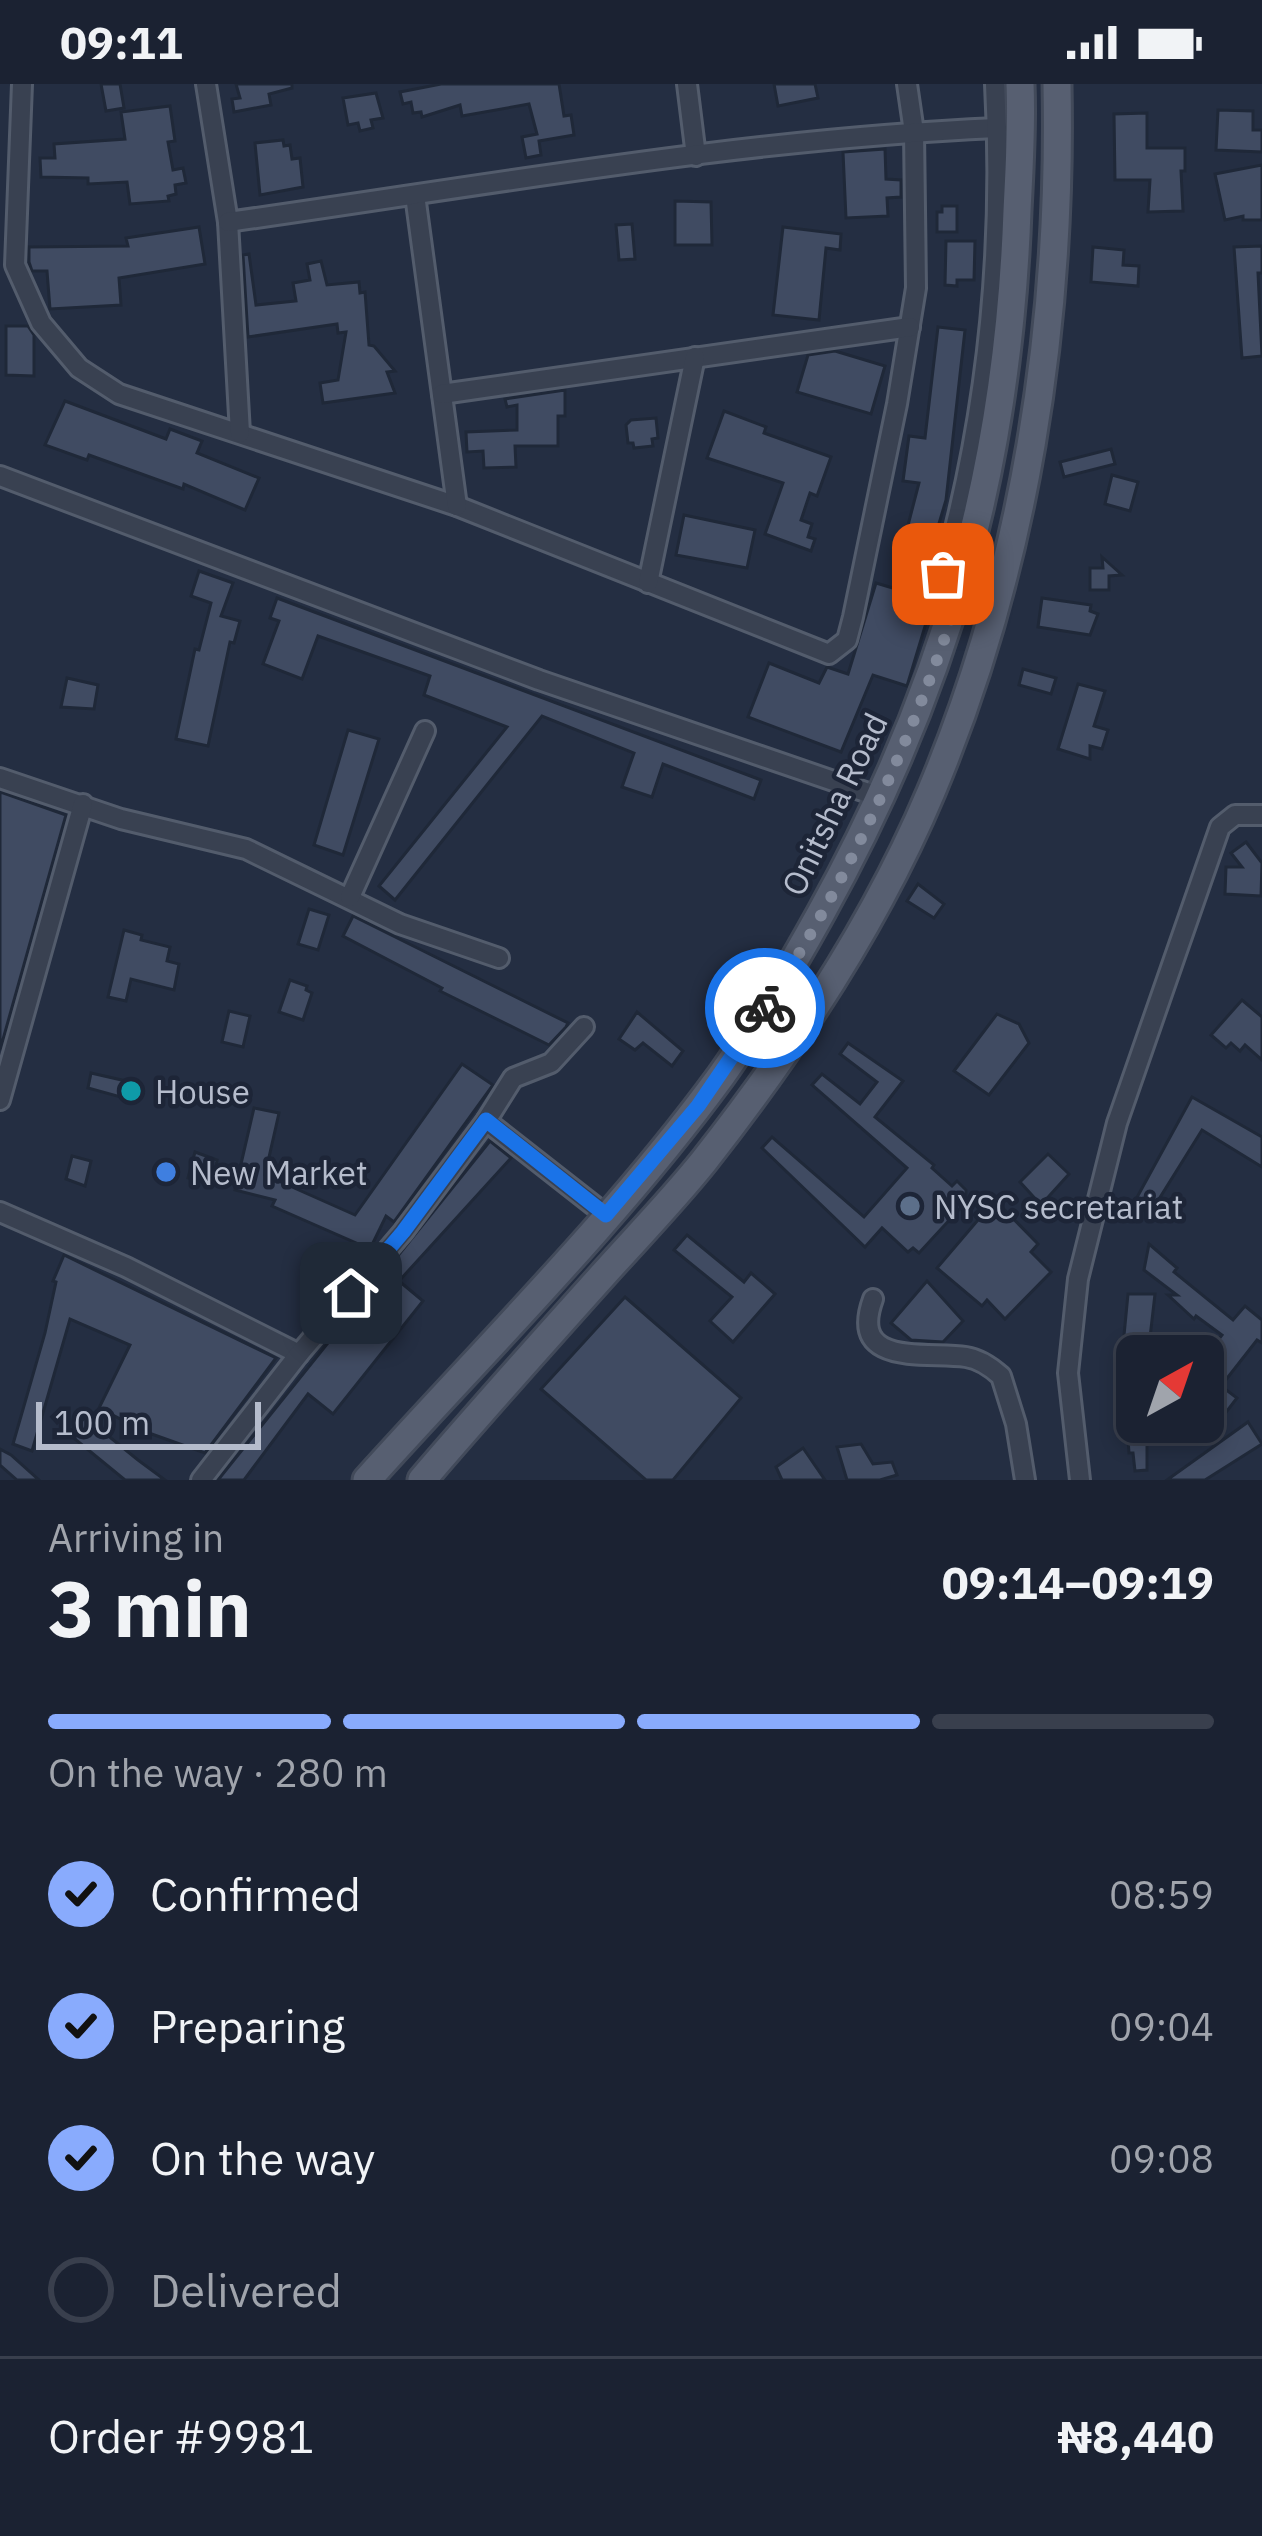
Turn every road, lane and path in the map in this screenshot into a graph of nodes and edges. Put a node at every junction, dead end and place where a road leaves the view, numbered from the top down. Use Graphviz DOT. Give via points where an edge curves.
graph roads {
  1 [pos="22,84"];
  2 [pos="206,84"];
  3 [pos="687,84"];
  4 [pos="907,84"];
  5 [pos="995,84"];
  6 [pos="1020,84"];
  7 [pos="1057,84"];
  8 [pos="998,128"];
  9 [pos="914,132"];
  10 [pos="696,156"];
  11 [pos="415,196"];
  12 [pos="228,222"];
  13 [pos="910,328"];
  14 [pos="695,357"];
  15 [pos="442,394"];
  16 [pos="241,433"];
  17 [pos="0,476"];
  18 [pos="457,506"];
  19 [pos="648,583"];
  20 [pos="956,605"];
  21 [pos="425,731"];
  22 [pos="0,778"];
  23 [pos="880,797"];
  24 [pos="83,805"];
  25 [pos="1262,815"];
  26 [pos="350,897"];
  27 [pos="499,958"];
  28 [pos="584,1027"];
  29 [pos="724,1071"];
  30 [pos="756,1093"];
  31 [pos="0,1100"];
  32 [pos="486,1120"];
  33 [pos="0,1212"];
  34 [pos="606,1215"];
  35 [pos="873,1299"];
  36 [pos="299,1354"];
  37 [pos="201,1480"];
  38 [pos="367,1480"];
  39 [pos="422,1480"];
  40 [pos="1024,1480"];
  41 [pos="1080,1480"];
  1 -- 16 [label="street" via="15,265 40,323 80,368 118,394"];
  2 -- 12 [label="street"];
  3 -- 10 [label="street"];
  4 -- 9 [label="street"];
  5 -- 8 [label="street"];
  6 -- 20 [label="main road, Onitsha Road" via="1014,307 988,472"];
  7 -- 30 [label="main road" via="1054,262 1035,428 990,623 930,794 892,872"];
  8 -- 9 [label="street"];
  8 -- 20 [label="street" via="986,381 943,574"];
  9 -- 10 [label="street"];
  9 -- 13 [label="street"];
  10 -- 11 [label="street"];
  11 -- 12 [label="street"];
  11 -- 15 [label="street"];
  12 -- 16 [label="street"];
  13 -- 14 [label="street"];
  13 -- 19 [label="street" via="853,617 838,650 814,650"];
  14 -- 15 [label="street"];
  14 -- 19 [label="street"];
  15 -- 18 [label="street"];
  16 -- 18 [label="street"];
  17 -- 23 [label="street" via="539,680"];
  18 -- 19 [label="street"];
  20 -- 23 [label="main road, Onitsha Road"];
  21 -- 26 [label="street"];
  22 -- 24 [label="street"];
  23 -- 29 [label="main road, Onitsha Road" via="782,983"];
  24 -- 26 [label="street" via="246,849"];
  24 -- 31 [label="street"];
  25 -- 41 [label="street" via="1235,815 1220,826 1094,1207 1068,1373"];
  26 -- 27 [label="street" via="400,924"];
  28 -- 32 [label="street" via="551,1063 513,1078"];
  29 -- 30 [label="main road"];
  29 -- 34 [label="main road, Onitsha Road"];
  30 -- 39 [label="main road"];
  32 -- 34 [label="street"];
  32 -- 36 [label="street"];
  33 -- 36 [label="street"];
  34 -- 38 [label="main road, Onitsha Road"];
  35 -- 40 [label="street" via="866,1318 881,1346 972,1358 1001,1376"];
  36 -- 37 [label="street"];
}
